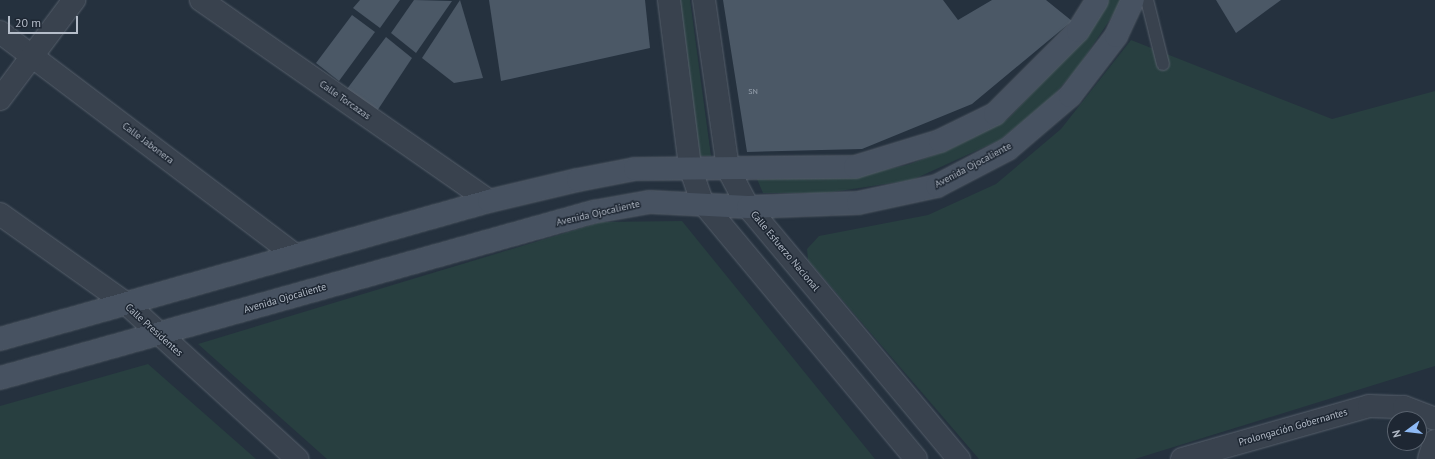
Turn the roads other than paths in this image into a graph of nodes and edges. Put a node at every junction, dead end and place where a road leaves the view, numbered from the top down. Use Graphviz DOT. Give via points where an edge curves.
graph roads {
  1 [pos="74,0"];
  2 [pos="201,0"];
  3 [pos="669,0"];
  4 [pos="704,0"];
  5 [pos="1097,0"];
  6 [pos="1134,0"];
  7 [pos="1147,0"];
  8 [pos="0,32"];
  9 [pos="32,55"];
  10 [pos="1163,64"];
  11 [pos="0,99"];
  12 [pos="690,167"];
  13 [pos="728,169"];
  14 [pos="489,201"];
  15 [pos="702,202"];
  16 [pos="748,207"];
  17 [pos="0,214"];
  18 [pos="295,255"];
  19 [pos="128,305"];
  20 [pos="157,333"];
  21 [pos="0,339"];
  22 [pos="0,378"];
  23 [pos="1435,419"];
  24 [pos="1435,441"];
  25 [pos="296,459"];
  26 [pos="916,459"];
  27 [pos="959,459"];
  28 [pos="1182,459"];
  29 [pos="1429,459"];
  1 -- 9 [label="street"];
  2 -- 14 [label="street, Calle Torcazas"];
  3 -- 12 [label="street"];
  4 -- 13 [label="street, Calle Esfuerzo Nacional"];
  5 -- 13 [label="main road" via="1078,31 995,114 940,141 855,167"];
  6 -- 16 [label="main road, Avenida Ojocaliente" via="1116,36 1070,96 1008,149 930,188 858,203"];
  7 -- 10 [label="lane"];
  8 -- 9 [label="street, Calle Jabonera"];
  9 -- 11 [label="street"];
  9 -- 18 [label="street, Calle Jabonera"];
  12 -- 13 [label="main road"];
  12 -- 14 [label="main road" via="635,169"];
  12 -- 15 [label="street"];
  13 -- 16 [label="street, Calle Esfuerzo Nacional"];
  14 -- 18 [label="main road"];
  15 -- 16 [label="main road, Avenida Ojocaliente"];
  15 -- 20 [label="main road, Avenida Ojocaliente" via="650,202 593,212"];
  15 -- 26 [label="street"];
  16 -- 27 [label="street, Calle Esfuerzo Nacional"];
  17 -- 19 [label="street, Calle Presidentes"];
  18 -- 19 [label="main road"];
  19 -- 20 [label="street, Calle Presidentes"];
  19 -- 21 [label="main road"];
  20 -- 22 [label="main road, Avenida Ojocaliente"];
  20 -- 25 [label="street, Calle Presidentes"];
  23 -- 28 [label="street, Prolongación Gobernantes" via="1404,407 1369,406"];
  24 -- 29 [label="street"];
}
